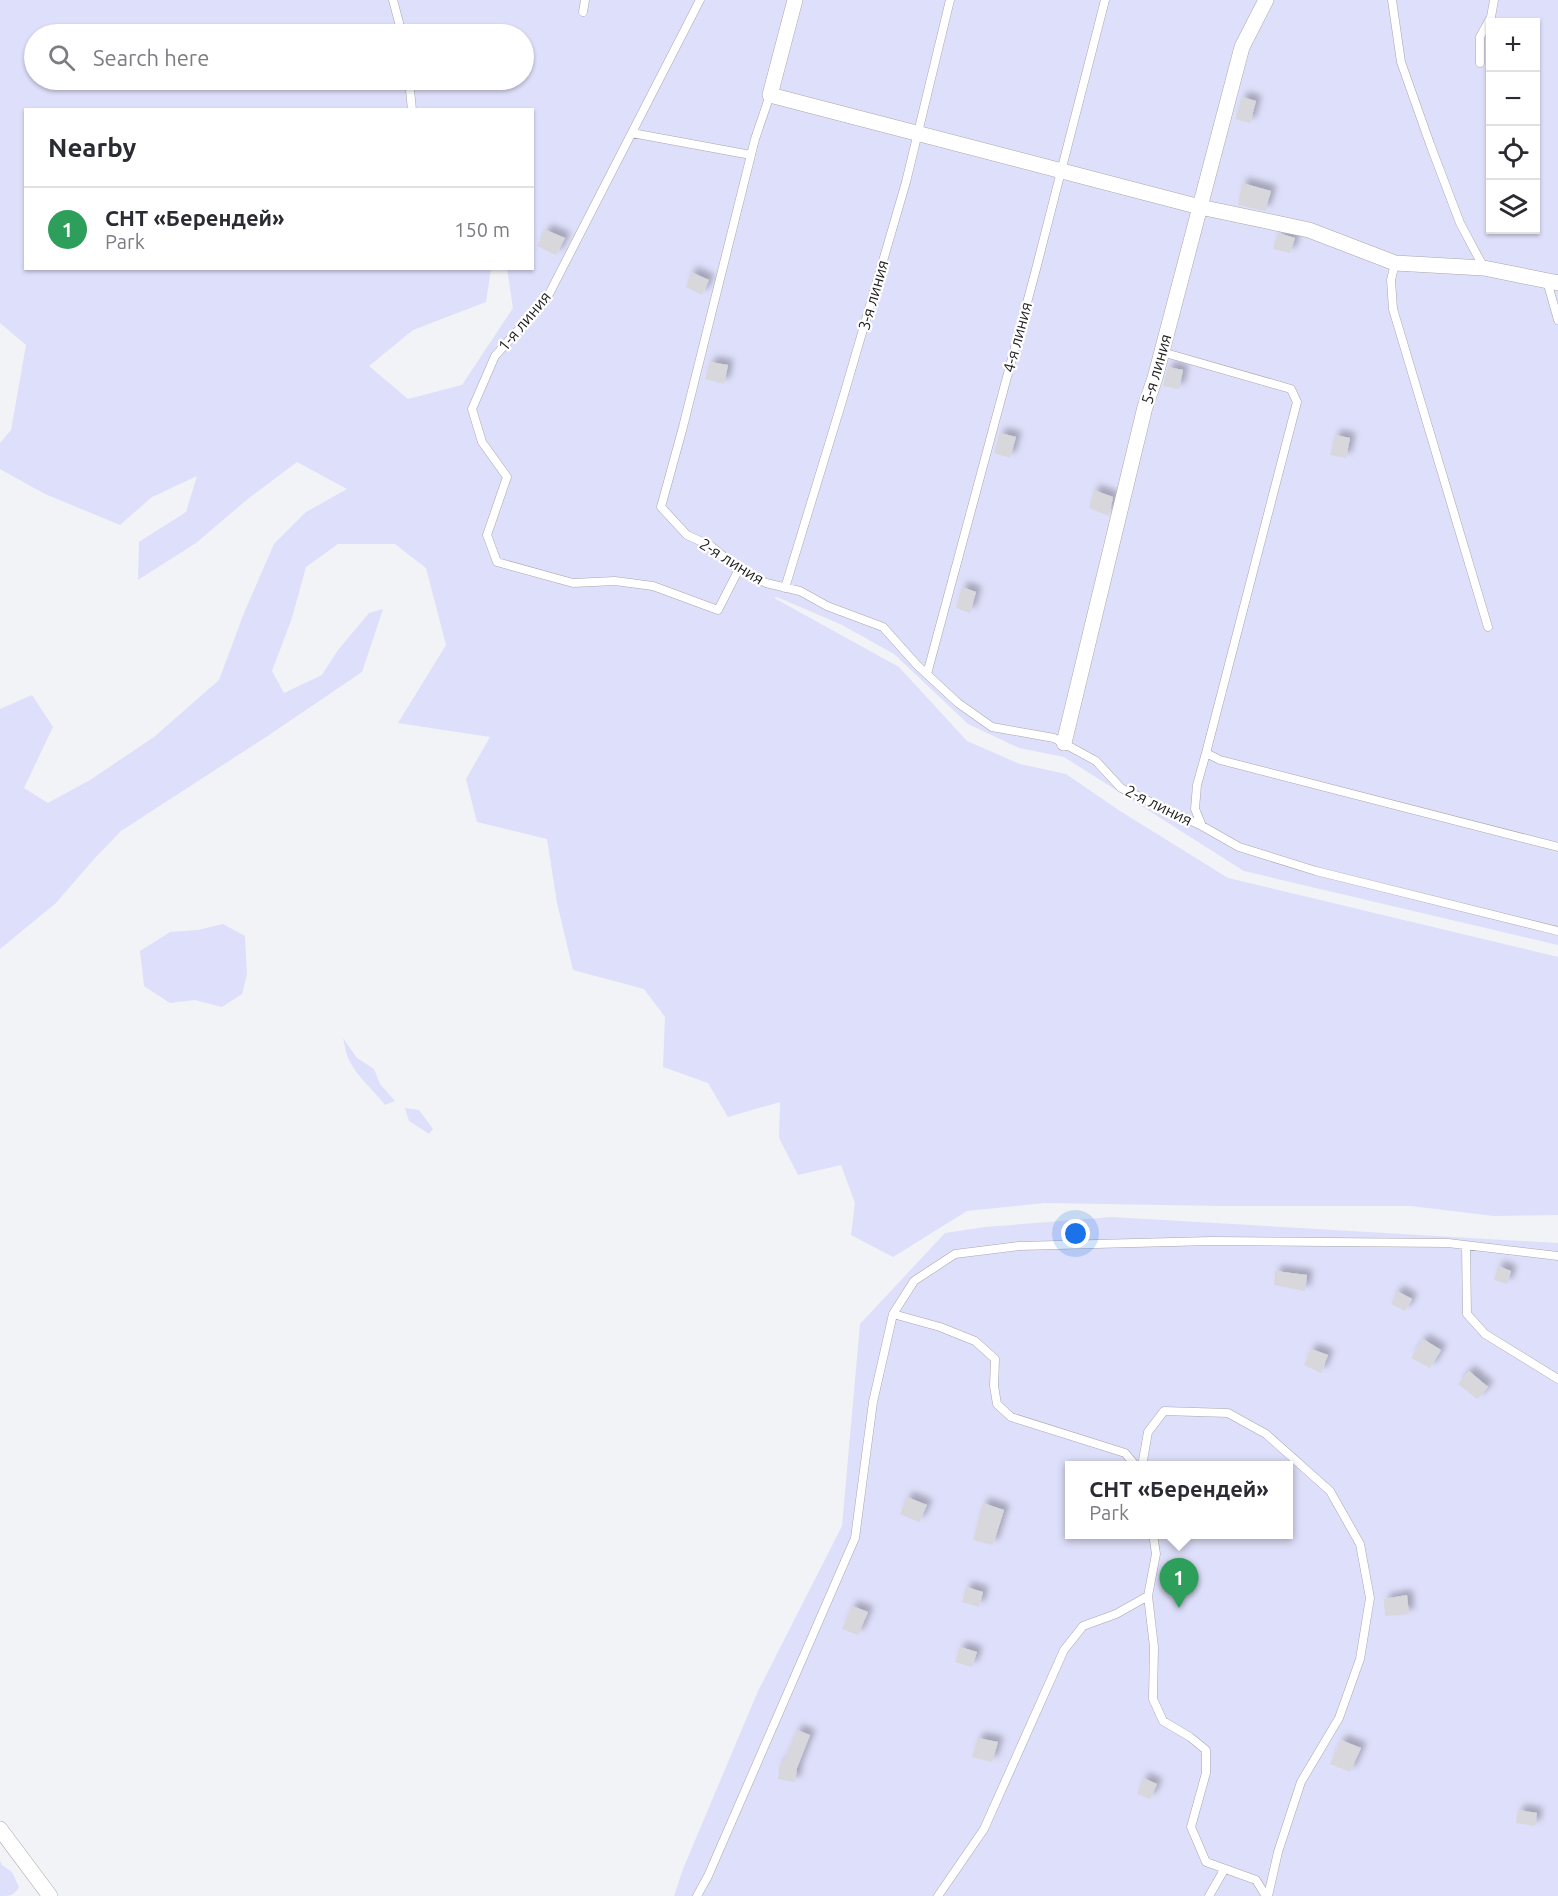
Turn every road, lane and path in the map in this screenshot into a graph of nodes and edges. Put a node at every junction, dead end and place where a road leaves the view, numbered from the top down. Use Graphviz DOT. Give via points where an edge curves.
graph roads {
  1 [pos="393,0"];
  2 [pos="585,0"];
  3 [pos="700,0"];
  4 [pos="795,0"];
  5 [pos="950,0"];
  6 [pos="1105,0"];
  7 [pos="1266,0"];
  8 [pos="1392,0"];
  9 [pos="1494,0"];
  10 [pos="583,12"];
  11 [pos="399,24"];
  12 [pos="1480,63"];
  13 [pos="410,90"];
  14 [pos="770,94"];
  15 [pos="412,108"];
  16 [pos="632,133"];
  17 [pos="918,133"];
  18 [pos="751,155"];
  19 [pos="1061,170"];
  20 [pos="1200,207"];
  21 [pos="1395,263"];
  22 [pos="1484,268"];
  23 [pos="1553,282"];
  24 [pos="1558,320"];
  25 [pos="1162,352"];
  26 [pos="739,569"];
  27 [pos="785,588"];
  28 [pos="1488,627"];
  29 [pos="927,674"];
  30 [pos="1064,743"];
  31 [pos="1206,753"];
  32 [pos="1202,826"];
  33 [pos="1558,847"];
  34 [pos="1558,931"];
  35 [pos="1466,1246"];
  36 [pos="1558,1256"];
  37 [pos="893,1314"];
  38 [pos="1558,1379"];
  39 [pos="1132,1461"];
  40 [pos="1143,1461"];
  41 [pos="1154,1539"];
  42 [pos="1148,1596"];
  43 [pos="0,1829"];
  44 [pos="1224,1870"];
  45 [pos="50,1896"];
  46 [pos="697,1896"];
  47 [pos="938,1896"];
  48 [pos="1209,1896"];
  49 [pos="1267,1896"];
  1 -- 11 [label="lane"];
  2 -- 10 [label="lane"];
  3 -- 16 [label="lane, 1-я линия"];
  4 -- 14 [label="street"];
  5 -- 17 [label="lane, 3-я линия"];
  6 -- 19 [label="lane, 4-я линия"];
  7 -- 20 [label="street, 5-я линия" via="1242,48"];
  8 -- 22 [label="lane" via="1401,62 1460,223"];
  9 -- 12 [label="lane" via="1491,17 1480,38"];
  13 -- 15 [label="lane"];
  14 -- 17 [label="street"];
  14 -- 18 [label="lane, 2-я линия"];
  16 -- 18 [label="lane"];
  16 -- 26 [label="lane, 1-я линия" via="548,298 495,356 471,409 482,442 507,477 488,535 496,562 573,583 615,581 653,586 718,610"];
  17 -- 19 [label="street"];
  17 -- 27 [label="lane, 3-я линия"];
  18 -- 26 [label="lane, 2-я линия" via="662,507 687,535 711,546"];
  19 -- 20 [label="street"];
  19 -- 29 [label="lane, 4-я линия"];
  20 -- 21 [label="street" via="1309,230"];
  20 -- 25 [label="street, 5-я линия"];
  21 -- 22 [label="street"];
  21 -- 28 [label="lane" via="1391,280 1393,309"];
  22 -- 23 [label="street"];
  23 -- 24 [label="lane"];
  25 -- 30 [label="street, 5-я линия" via="1139,429"];
  25 -- 31 [label="lane" via="1291,389 1297,402"];
  26 -- 27 [label="lane, 2-я линия"];
  27 -- 29 [label="lane, 2-я линия" via="883,627"];
  29 -- 30 [label="lane, 2-я линия" via="992,727"];
  30 -- 32 [label="lane, 2-я линия" via="1096,761 1121,788"];
  31 -- 32 [label="lane" via="1195,809"];
  31 -- 33 [label="lane" via="1220,760"];
  32 -- 34 [label="lane, 2-я линия" via="1239,847 1316,871"];
  35 -- 36 [label="lane"];
  35 -- 37 [label="lane" via="1211,1241 1019,1246 955,1254 914,1281"];
  35 -- 38 [label="lane" via="1467,1314 1485,1334"];
  37 -- 39 [label="lane" via="975,1341 995,1359 997,1404 1011,1417 1125,1453"];
  37 -- 46 [label="lane" via="873,1402 855,1538"];
  40 -- 49 [label="lane" via="1148,1432 1164,1411 1228,1413 1266,1434 1330,1491 1360,1544 1370,1598 1360,1659 1338,1718 1301,1782"];
  41 -- 42 [label="lane" via="1156,1554"];
  42 -- 44 [label="lane" via="1154,1647 1153,1699 1163,1721 1206,1750 1206,1773 1191,1827 1206,1862"];
  42 -- 47 [label="lane" via="1083,1626 1064,1650 984,1829"];
  43 -- 45 [label="street"];
  44 -- 48 [label="lane"];
  44 -- 49 [label="lane" via="1256,1880"];
}
